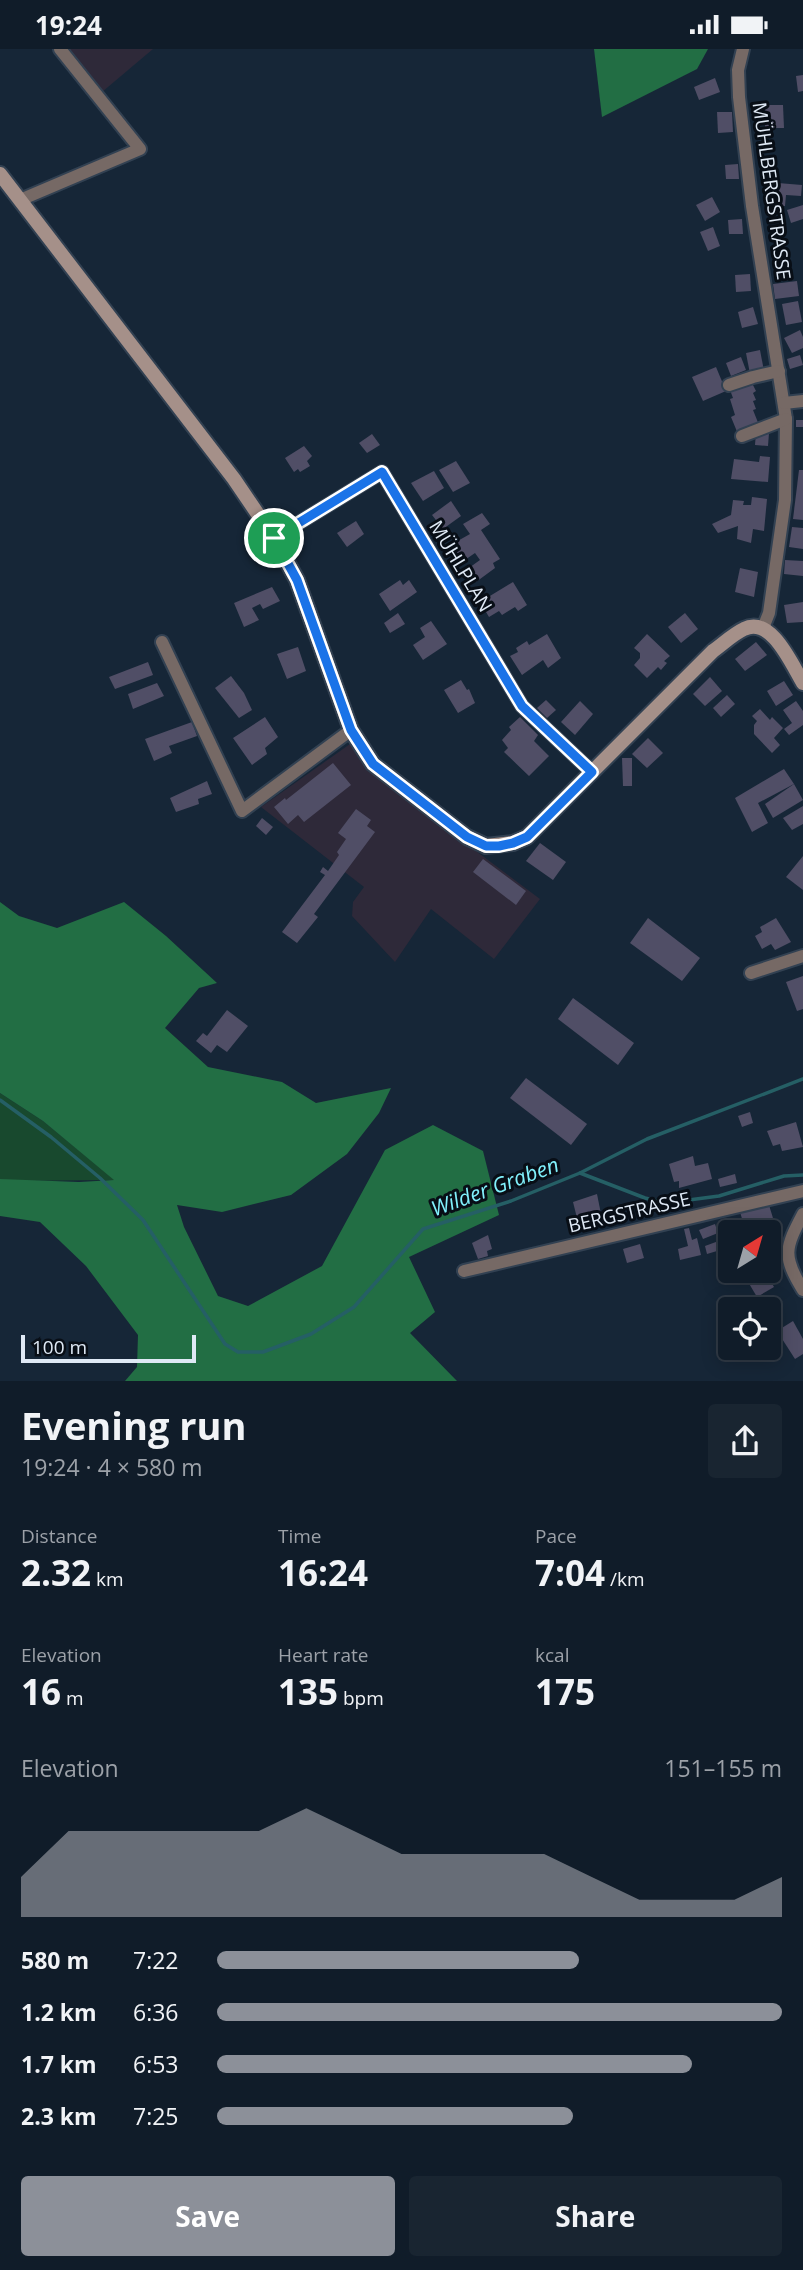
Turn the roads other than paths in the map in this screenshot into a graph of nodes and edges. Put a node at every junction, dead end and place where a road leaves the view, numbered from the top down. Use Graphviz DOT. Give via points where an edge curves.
graph roads {
  1 [pos="60,49"];
  2 [pos="743,49"];
  3 [pos="0,174"];
  4 [pos="20,200"];
  5 [pos="779,371"];
  6 [pos="729,385"];
  7 [pos="803,401"];
  8 [pos="784,403"];
  9 [pos="786,419"];
  10 [pos="741,436"];
  11 [pos="274,538"];
  12 [pos="763,628"];
  13 [pos="162,642"];
  14 [pos="803,683"];
  15 [pos="351,730"];
  16 [pos="592,772"];
  17 [pos="803,956"];
  18 [pos="751,972"];
  19 [pos="803,1191"];
  20 [pos="803,1214"];
  21 [pos="464,1271"];
  22 [pos="803,1290"];
  1 -- 4 [label="street" via="141,149"];
  2 -- 5 [label="street, MÜHLBERGSTRASSE" via="739,97"];
  3 -- 4 [label="main road"];
  4 -- 11 [label="main road"];
  5 -- 6 [label="street"];
  5 -- 8 [label="street, MÜHLBERGSTRASSE"];
  7 -- 8 [label="street"];
  8 -- 9 [label="street, MÜHLBERGSTRASSE"];
  9 -- 10 [label="street"];
  9 -- 12 [label="street, MÜHLBERGSTRASSE" via="785,501"];
  11 -- 15 [label="main road" via="297,580"];
  11 -- 16 [label="street, MÜHLPLAN" via="382,472 522,706"];
  12 -- 14 [label="main road" via="774,637"];
  12 -- 16 [label="main road" via="746,628 713,652"];
  13 -- 15 [label="street" via="242,811"];
  15 -- 16 [label="main road" via="376,767 467,837 486,846 527,837"];
  17 -- 18 [label="street"];
  19 -- 21 [label="street, BERGSTRASSE"];
  20 -- 22 [label="street" via="788,1244 792,1272"];
}
